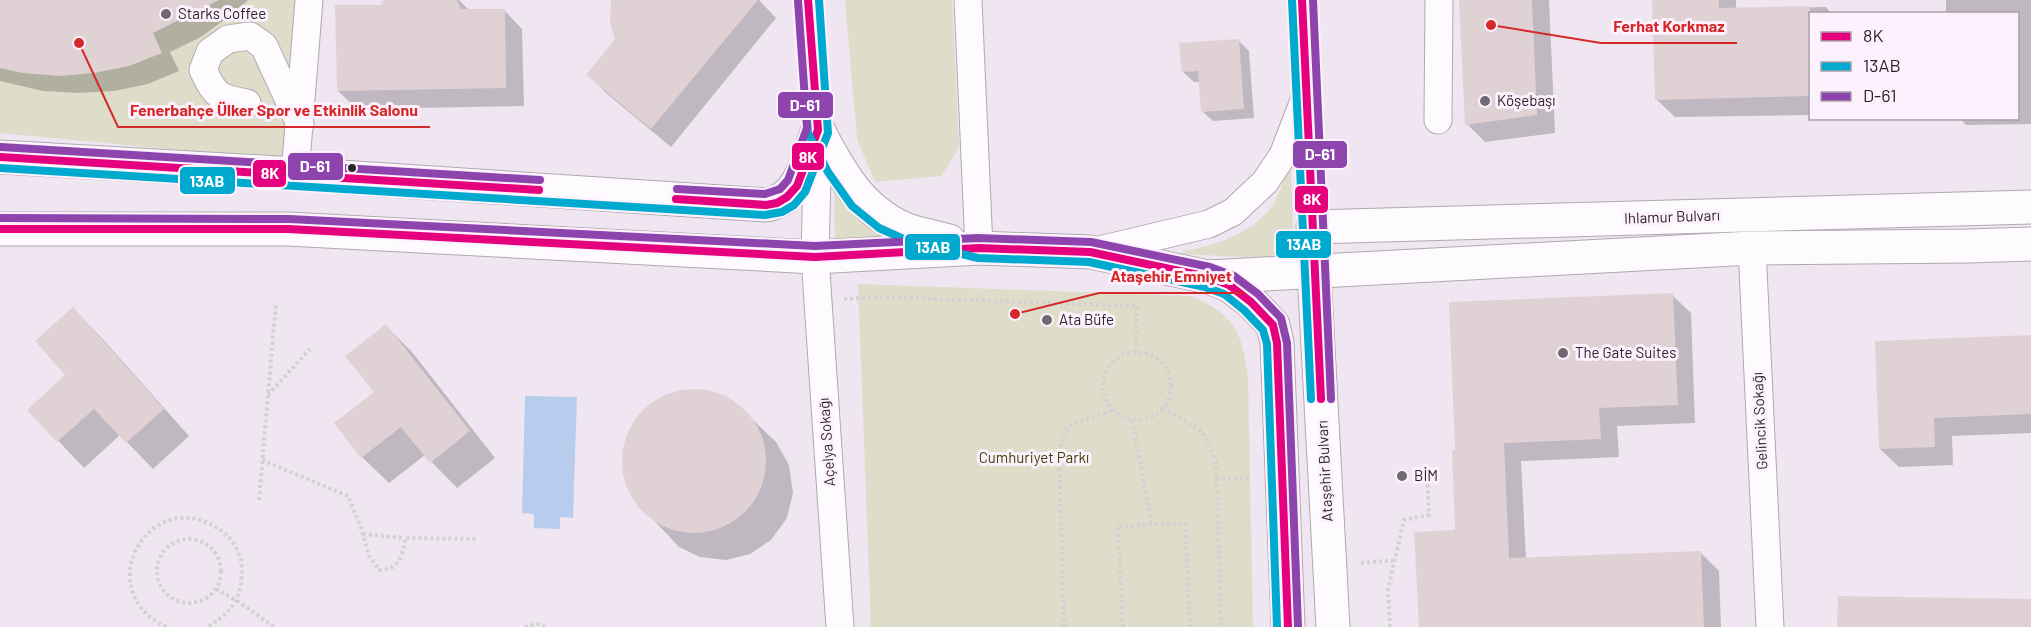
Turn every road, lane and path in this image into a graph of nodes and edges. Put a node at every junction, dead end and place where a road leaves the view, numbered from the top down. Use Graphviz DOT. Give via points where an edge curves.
graph roads {
  1 [pos="309,0"];
  2 [pos="808,0"];
  3 [pos="968,0"];
  4 [pos="1302,0"];
  5 [pos="1439,0"];
  6 [pos="1305,98"];
  7 [pos="247,103"];
  8 [pos="1438,120"];
  9 [pos="300,124"];
  10 [pos="818,130"];
  11 [pos="0,157"];
  12 [pos="295,174"];
  13 [pos="2031,207"];
  14 [pos="1752,215"];
  15 [pos="1313,227"];
  16 [pos="3,230"];
  17 [pos="2031,244"];
  18 [pos="979,248"];
  19 [pos="1752,248"];
  20 [pos="1090,252"];
  21 [pos="815,257"];
  22 [pos="1314,272"];
  23 [pos="1208,277"];
  24 [pos="878,297"];
  25 [pos="276,303"];
  26 [pos="310,349"];
  27 [pos="1136,351"];
  28 [pos="268,396"];
  29 [pos="1163,408"];
  30 [pos="1113,410"];
  31 [pos="1132,420"];
  32 [pos="262,460"];
  33 [pos="1427,473"];
  34 [pos="259,500"];
  35 [pos="1152,525"];
  36 [pos="363,534"];
  37 [pos="405,538"];
  38 [pos="478,539"];
  39 [pos="216,589"];
  40 [pos="236,600"];
  41 [pos="166,627"];
  42 [pos="207,627"];
  43 [pos="274,627"];
  44 [pos="525,627"];
  45 [pos="545,627"];
  46 [pos="840,627"];
  47 [pos="1064,627"];
  48 [pos="1123,627"];
  49 [pos="1190,627"];
  50 [pos="1221,627"];
  51 [pos="1288,627"];
  52 [pos="1333,627"];
  53 [pos="1390,627"];
  54 [pos="1770,627"];
  1 -- 9 [label="street"];
  2 -- 10 [label="street, Açelya Sokağı"];
  3 -- 18 [label="street"];
  4 -- 6 [label="street, Ataşehir Bulvarı"];
  5 -- 8 [label="street"];
  6 -- 15 [label="street, Ataşehir Bulvarı"];
  6 -- 20 [label="street" via="1283,155 1265,182 1233,212 1209,224"];
  7 -- 9 [label="street" via="223,99 211,87 203,70 210,52 228,39 250,36 264,46"];
  9 -- 12 [label="street"];
  10 -- 12 [label="main road" via="797,186 777,204 766,205"];
  10 -- 18 [label="main road" via="837,167 860,199 885,219 911,231"];
  10 -- 21 [label="street, Açelya Sokağı"];
  11 -- 12 [label="main road"];
  13 -- 14 [label="main road, Ihlamur Bulvarı"];
  14 -- 15 [label="main road, Ihlamur Bulvarı"];
  14 -- 19 [label="main road, Gelincik Sokağı"];
  15 -- 22 [label="street, Ataşehir Bulvarı"];
  16 -- 21 [label="main road" via="288,229"];
  17 -- 19 [label="main road"];
  18 -- 20 [label="main road"];
  18 -- 21 [label="main road"];
  19 -- 22 [label="main road"];
  19 -- 54 [label="street, Gelincik Sokağı"];
  20 -- 23 [label="main road"];
  21 -- 46 [label="street, Açelya Sokağı"];
  22 -- 23 [label="main road"];
  22 -- 52 [label="main road, Ataşehir Bulvarı"];
  23 -- 51 [label="main road" via="1229,285 1273,325 1277,343"];
  24 -- 27 [label="path" via="1137,306"];
  25 -- 28 [label="path"];
  26 -- 28 [label="path"];
  27 -- 29 [label="path" via="1157,358 1170,376 1169,399"];
  27 -- 30 [label="path" via="1115,359 1103,378 1106,400"];
  28 -- 32 [label="path"];
  29 -- 31 [label="path" via="1144,419"];
  29 -- 50 [label="path" via="1203,432 1216,461"];
  30 -- 31 [label="path"];
  30 -- 47 [label="path" via="1068,426 1059,451"];
  31 -- 35 [label="path"];
  32 -- 34 [label="path"];
  32 -- 36 [label="path" via="348,496"];
  33 -- 53 [label="path" via="1430,515 1404,520 1388,589"];
  35 -- 48 [label="path" via="1118,526"];
  35 -- 49 [label="path" via="1185,523"];
  36 -- 37 [label="path"];
  36 -- 37 [label="path" via="369,556 379,570 387,571 399,562"];
  37 -- 38 [label="path"];
  39 -- 39 [label="path" via="221,570 207,544 177,541 161,554 156,576 167,595 176,601 198,602"];
  39 -- 40 [label="path"];
  40 -- 41 [label="path" via="243,567 226,534 193,517 174,518 156,525 142,537 129,571 131,590 140,607"];
  40 -- 42 [label="path" via="222,618"];
  40 -- 43 [label="path"];
  44 -- 45 [label="path"];
}
